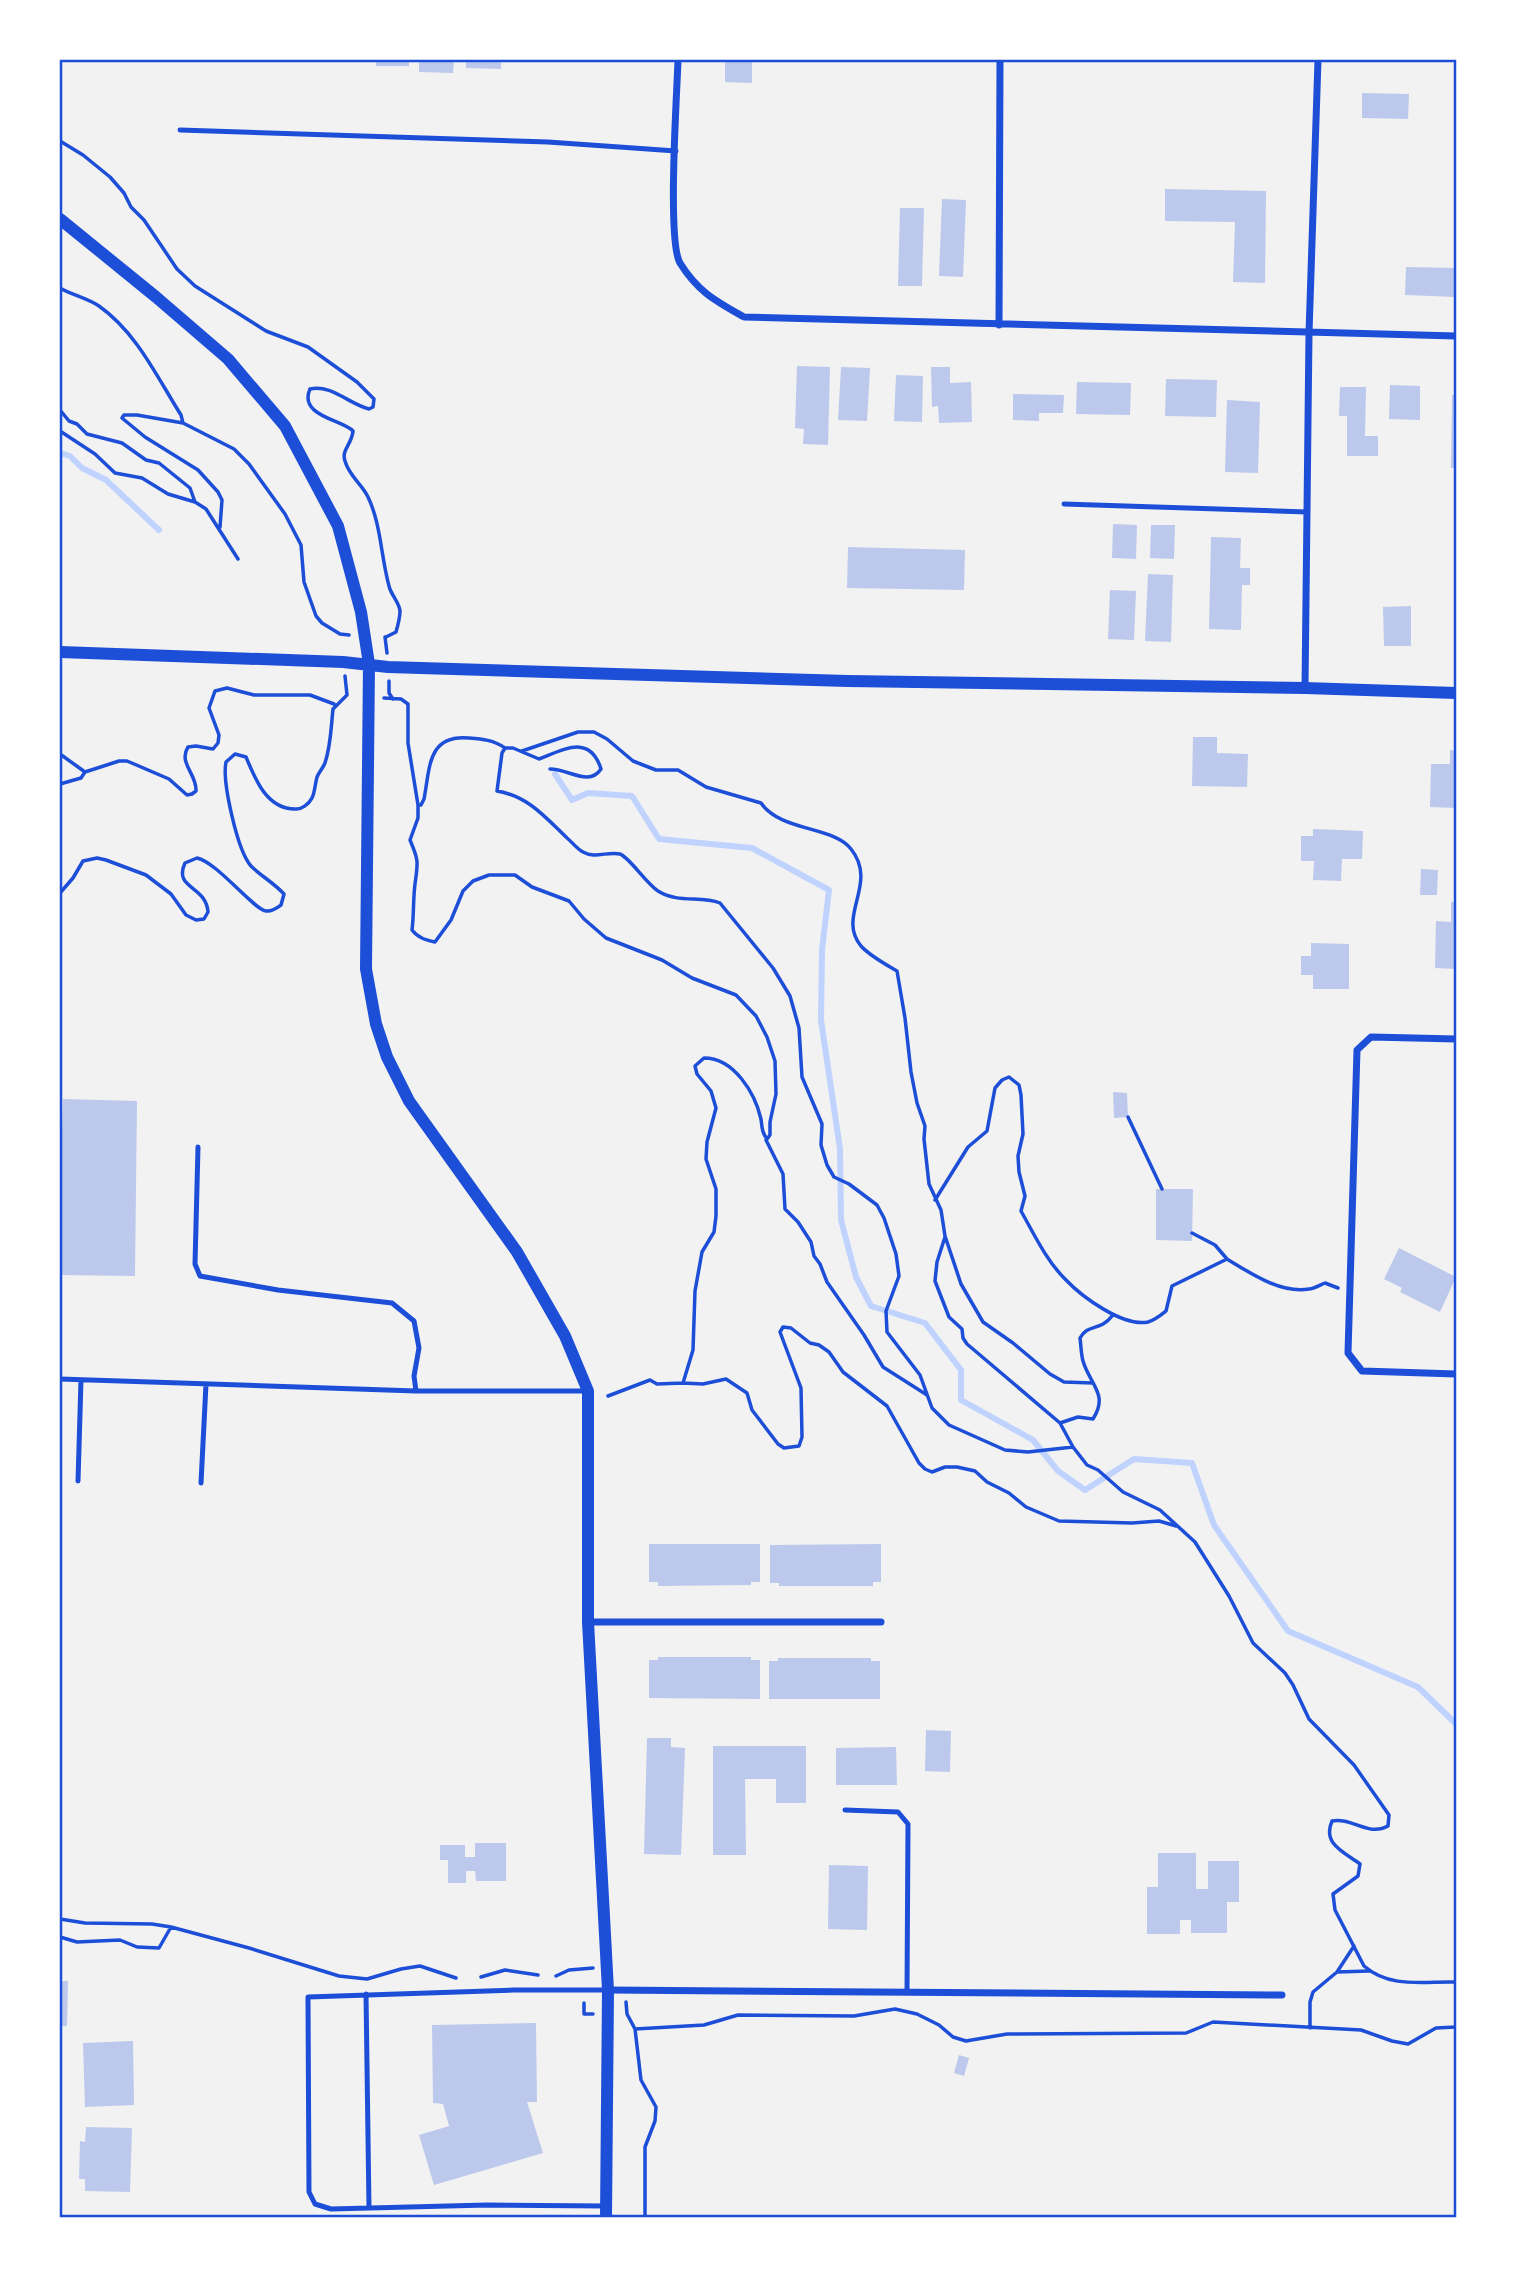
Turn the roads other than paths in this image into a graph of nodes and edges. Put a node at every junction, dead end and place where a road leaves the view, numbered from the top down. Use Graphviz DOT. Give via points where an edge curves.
graph roads {
  1 [pos="678,60"];
  2 [pos="1000,60"];
  3 [pos="1318,60"];
  4 [pos="180,130"];
  5 [pos="676,151"];
  6 [pos="60,219"];
  7 [pos="999,325"];
  8 [pos="1309,333"];
  9 [pos="1457,336"];
  10 [pos="1063,504"];
  11 [pos="1307,512"];
  12 [pos="60,652"];
  13 [pos="369,664"];
  14 [pos="1305,688"];
  15 [pos="1457,693"];
  16 [pos="1457,1039"];
  17 [pos="198,1147"];
  18 [pos="1457,1374"];
  19 [pos="60,1379"];
  20 [pos="80,1380"];
  21 [pos="206,1384"];
  22 [pos="416,1391"];
  23 [pos="588,1391"];
  24 [pos="78,1481"];
  25 [pos="201,1483"];
  26 [pos="588,1622"];
  27 [pos="881,1622"];
  28 [pos="845,1810"];
  29 [pos="608,1990"];
  30 [pos="907,1992"];
  31 [pos="366,1994"];
  32 [pos="1282,1995"];
  33 [pos="369,2208"];
  34 [pos="606,2212"];
  1 -- 5 [label="street"];
  2 -- 7 [label="street"];
  3 -- 8 [label="street"];
  4 -- 5 [label="lane" via="548,142"];
  5 -- 7 [label="street" via="678,260 704,294 744,317"];
  6 -- 13 [label="street" via="228,359 285,426 338,526 361,612"];
  7 -- 8 [label="street"];
  8 -- 9 [label="street"];
  8 -- 11 [label="street"];
  10 -- 11 [label="lane"];
  11 -- 14 [label="street"];
  12 -- 13 [label="street"];
  13 -- 14 [label="street" via="834,681"];
  13 -- 23 [label="street" via="366,969 376,1024 410,1101 517,1252 565,1336"];
  14 -- 15 [label="street"];
  16 -- 18 [label="street" via="1371,1037 1357,1050 1348,1353 1362,1370"];
  17 -- 22 [label="lane" via="195,1264 200,1276 392,1303 414,1321 419,1348"];
  19 -- 20 [label="lane"];
  20 -- 21 [label="lane"];
  20 -- 24 [label="lane"];
  21 -- 22 [label="lane"];
  21 -- 25 [label="lane"];
  22 -- 23 [label="lane"];
  23 -- 26 [label="street"];
  26 -- 27 [label="street"];
  26 -- 29 [label="street"];
  28 -- 30 [label="lane" via="898,1812 908,1824"];
  29 -- 30 [label="street"];
  29 -- 31 [label="lane"];
  29 -- 34 [label="street"];
  30 -- 32 [label="street"];
  31 -- 33 [label="lane"];
  31 -- 33 [label="lane" via="307,1997 307,2106 309,2192 315,2204 331,2209"];
  33 -- 34 [label="lane" via="488,2205"];
}
